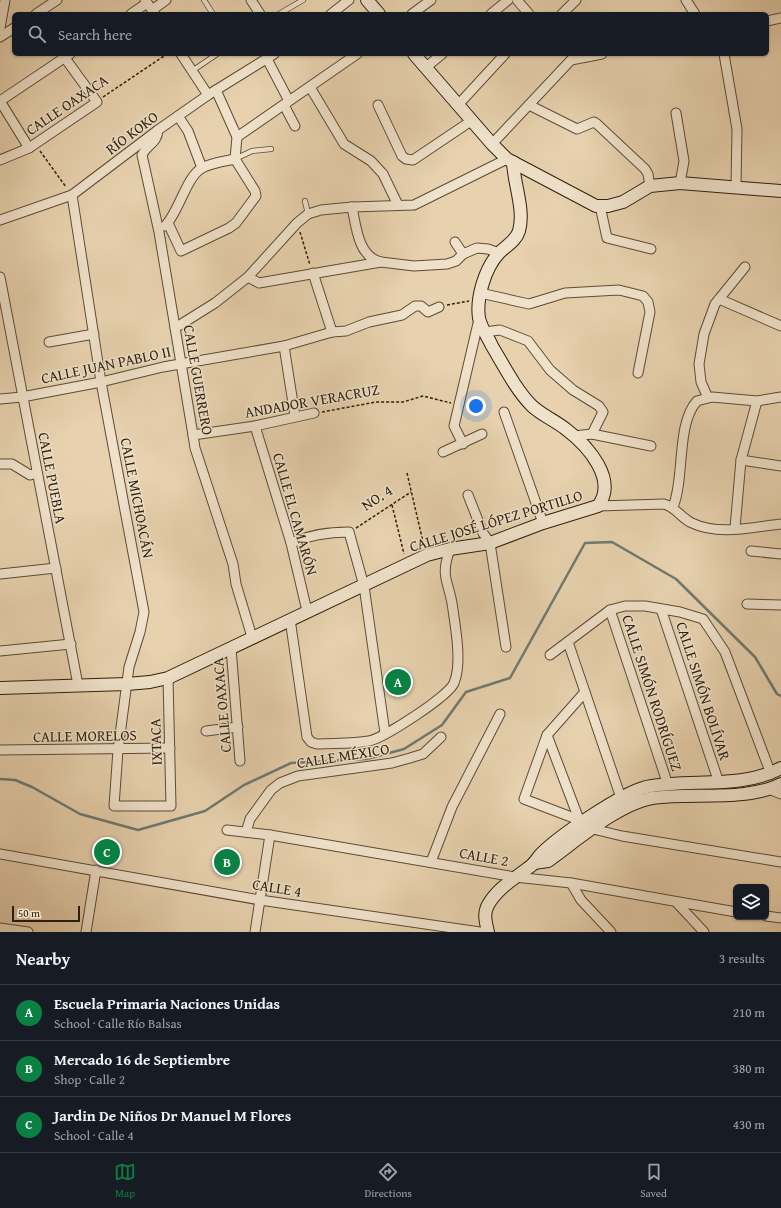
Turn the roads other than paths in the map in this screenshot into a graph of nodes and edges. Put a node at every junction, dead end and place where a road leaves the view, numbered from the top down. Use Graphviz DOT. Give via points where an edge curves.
graph roads {
  1 [pos="5,0"];
  2 [pos="57,0"];
  3 [pos="166,0"];
  4 [pos="204,0"];
  5 [pos="251,0"];
  6 [pos="303,0"];
  7 [pos="349,0"];
  8 [pos="367,0"];
  9 [pos="431,0"];
  10 [pos="508,0"];
  11 [pos="517,0"];
  12 [pos="576,0"];
  13 [pos="686,0"];
  14 [pos="150,7"];
  15 [pos="39,12"];
  16 [pos="136,12"];
  17 [pos="212,12"];
  18 [pos="259,12"];
  19 [pos="282,12"];
  20 [pos="334,12"];
  21 [pos="377,12"];
  22 [pos="415,12"];
  23 [pos="493,12"];
  24 [pos="527,12"];
  25 [pos="564,12"];
  26 [pos="695,12"];
  27 [pos="781,18"];
  28 [pos="769,21"];
  29 [pos="0,28"];
  30 [pos="12,29"];
  31 [pos="0,37"];
  32 [pos="64,56"];
  33 [pos="66,56"];
  34 [pos="182,56"];
  35 [pos="214,56"];
  36 [pos="271,56"];
  37 [pos="354,56"];
  38 [pos="416,56"];
  39 [pos="440,56"];
  40 [pos="503,56"];
  41 [pos="579,56"];
  42 [pos="724,56"];
  43 [pos="568,57"];
  44 [pos="425,68"];
  45 [pos="192,71"];
  46 [pos="310,87"];
  47 [pos="216,90"];
  48 [pos="208,95"];
  49 [pos="0,101"];
  50 [pos="286,103"];
  51 [pos="378,105"];
  52 [pos="529,105"];
  53 [pos="458,106"];
  54 [pos="676,113"];
  55 [pos="178,116"];
  56 [pos="472,121"];
  57 [pos="295,126"];
  58 [pos="158,130"];
  59 [pos="237,137"];
  60 [pos="492,144"];
  61 [pos="32,146"];
  62 [pos="271,149"];
  63 [pos="235,159"];
  64 [pos="0,160"];
  65 [pos="510,161"];
  66 [pos="202,168"];
  67 [pos="680,183"];
  68 [pos="650,186"];
  69 [pos="736,186"];
  70 [pos="781,191"];
  71 [pos="72,195"];
  72 [pos="305,201"];
  73 [pos="398,205"];
  74 [pos="600,206"];
  75 [pos="352,207"];
  76 [pos="308,214"];
  77 [pos="0,220"];
  78 [pos="168,223"];
  79 [pos="159,232"];
  80 [pos="455,242"];
  81 [pos="651,249"];
  82 [pos="463,254"];
  83 [pos="499,254"];
  84 [pos="380,262"];
  85 [pos="745,267"];
  86 [pos="313,273"];
  87 [pos="0,277"];
  88 [pos="248,277"];
  89 [pos="480,296"];
  90 [pos="719,299"];
  91 [pos="439,307"];
  92 [pos="479,319"];
  93 [pos="781,326"];
  94 [pos="175,328"];
  95 [pos="332,332"];
  96 [pos="485,332"];
  97 [pos="94,334"];
  98 [pos="49,342"];
  99 [pos="284,346"];
  100 [pos="182,364"];
  101 [pos="638,373"];
  102 [pos="101,382"];
  103 [pos="22,397"];
  104 [pos="781,397"];
  105 [pos="708,398"];
  106 [pos="0,399"];
  107 [pos="757,401"];
  108 [pos="504,412"];
  109 [pos="314,413"];
  110 [pos="295,416"];
  111 [pos="255,426"];
  112 [pos="482,434"];
  113 [pos="592,434"];
  114 [pos="193,435"];
  115 [pos="574,436"];
  116 [pos="463,444"];
  117 [pos="651,446"];
  118 [pos="443,452"];
  119 [pos="741,460"];
  120 [pos="0,464"];
  121 [pos="781,466"];
  122 [pos="37,473"];
  123 [pos="468,495"];
  124 [pos="598,506"];
  125 [pos="673,507"];
  126 [pos="542,523"];
  127 [pos="781,524"];
  128 [pos="735,528"];
  129 [pos="291,543"];
  130 [pos="490,543"];
  131 [pos="450,548"];
  132 [pos="751,551"];
  133 [pos="781,554"];
  134 [pos="56,568"];
  135 [pos="0,574"];
  136 [pos="364,586"];
  137 [pos="747,604"];
  138 [pos="781,605"];
  139 [pos="661,609"];
  140 [pos="610,610"];
  141 [pos="307,611"];
  142 [pos="290,619"];
  143 [pos="252,637"];
  144 [pos="568,642"];
  145 [pos="70,644"];
  146 [pos="506,647"];
  147 [pos="231,648"];
  148 [pos="0,651"];
  149 [pos="550,655"];
  150 [pos="168,678"];
  151 [pos="127,684"];
  152 [pos="78,685"];
  153 [pos="0,688"];
  154 [pos="585,692"];
  155 [pos="500,714"];
  156 [pos="238,727"];
  157 [pos="206,731"];
  158 [pos="385,733"];
  159 [pos="547,734"];
  160 [pos="441,737"];
  161 [pos="170,748"];
  162 [pos="0,750"];
  163 [pos="118,750"];
  164 [pos="240,761"];
  165 [pos="776,771"];
  166 [pos="719,782"];
  167 [pos="781,784"];
  168 [pos="668,786"];
  169 [pos="769,789"];
  170 [pos="781,794"];
  171 [pos="621,798"];
  172 [pos="114,806"];
  173 [pos="580,822"];
  174 [pos="593,829"];
  175 [pos="226,830"];
  176 [pos="246,832"];
  177 [pos="270,836"];
  178 [pos="0,854"];
  179 [pos="431,862"];
  180 [pos="781,862"];
  181 [pos="534,863"];
  182 [pos="96,870"];
  183 [pos="514,877"];
  184 [pos="571,883"];
  185 [pos="260,900"];
  186 [pos="677,903"];
  187 [pos="733,912"];
  188 [pos="769,916"];
  189 [pos="781,918"];
  190 [pos="0,928"];
  191 [pos="28,932"];
  192 [pos="86,932"];
  193 [pos="255,932"];
  194 [pos="480,932"];
  195 [pos="488,932"];
  196 [pos="611,932"];
  197 [pos="704,932"];
  1 -- 29 [label="street"];
  2 -- 15 [label="street"];
  3 -- 14 [label="street"];
  4 -- 17 [label="lane"];
  5 -- 18 [label="street"];
  6 -- 19 [label="lane"];
  7 -- 20 [label="street"];
  8 -- 21 [label="main road"];
  9 -- 22 [label="street"];
  10 -- 23 [label="street"];
  11 -- 24 [label="street"];
  12 -- 25 [label="street"];
  13 -- 26 [label="street"];
  14 -- 16 [label="street"];
  27 -- 28 [label="street"];
  30 -- 31 [label="street"];
  32 -- 49 [label="street"];
  33 -- 61 [label="street, CALLE OAXACA" via="97,102"];
  34 -- 45 [label="street"];
  35 -- 45 [label="lane"];
  36 -- 47 [label="street, RÍO KOKO"];
  36 -- 50 [label="street"];
  37 -- 46 [label="street"];
  38 -- 44 [label="main road"];
  39 -- 44 [label="street"];
  40 -- 53 [label="street"];
  41 -- 43 [label="street"];
  42 -- 69 [label="street" via="737,129"];
  43 -- 52 [label="street"];
  44 -- 53 [label="main road"];
  45 -- 48 [label="street"];
  46 -- 50 [label="street"];
  46 -- 73 [label="street" via="344,144 371,161 383,174"];
  47 -- 48 [label="street, RÍO KOKO"];
  47 -- 59 [label="street"];
  48 -- 55 [label="street, RÍO KOKO"];
  49 -- 61 [label="street"];
  50 -- 57 [label="street"];
  50 -- 59 [label="street"];
  51 -- 56 [label="street" via="402,156 406,159 413,160"];
  52 -- 60 [label="street"];
  52 -- 68 [label="street" via="577,129 594,122 597,124 645,169"];
  53 -- 56 [label="main road"];
  54 -- 67 [label="street" via="684,161"];
  55 -- 58 [label="street, RÍO KOKO"];
  55 -- 66 [label="street" via="188,131"];
  56 -- 60 [label="main road"];
  58 -- 71 [label="street, RÍO KOKO"];
  58 -- 79 [label="street, CALLE GUERRERO" via="156,140 142,155"];
  59 -- 63 [label="street"];
  60 -- 65 [label="main road"];
  61 -- 64 [label="street, CALLE OAXACA"];
  62 -- 63 [label="lane" via="252,151"];
  63 -- 66 [label="street"];
  63 -- 78 [label="street" via="256,196 236,223 181,251"];
  65 -- 73 [label="street" via="414,205"];
  65 -- 74 [label="main road"];
  65 -- 83 [label="main road, CALLE JOSÉ LÓPEZ PORTILLO" via="522,219 518,233 510,245"];
  66 -- 78 [label="street" via="193,175"];
  67 -- 68 [label="main road"];
  67 -- 69 [label="main road"];
  68 -- 74 [label="main road" via="623,202"];
  69 -- 70 [label="main road"];
  71 -- 77 [label="street, RÍO KOKO"];
  71 -- 97 [label="street, CALLE MICHOACÁN"];
  72 -- 76 [label="lane"];
  73 -- 75 [label="street"];
  74 -- 81 [label="street" via="607,238"];
  75 -- 76 [label="street" via="320,210"];
  75 -- 84 [label="street" via="362,245 368,257"];
  76 -- 88 [label="street"];
  78 -- 79 [label="street"];
  79 -- 94 [label="street, CALLE GUERRERO"];
  80 -- 82 [label="street"];
  82 -- 83 [label="street" via="477,248"];
  82 -- 84 [label="street" via="456,261 447,264 414,266"];
  83 -- 89 [label="main road, CALLE JOSÉ LÓPEZ PORTILLO" via="491,264"];
  84 -- 86 [label="street"];
  85 -- 90 [label="street"];
  86 -- 88 [label="street" via="259,283"];
  86 -- 95 [label="street"];
  87 -- 103 [label="street, CALLE PUEBLA"];
  88 -- 94 [label="street" via="216,302"];
  89 -- 92 [label="main road, CALLE JOSÉ LÓPEZ PORTILLO"];
  89 -- 101 [label="street" via="529,304 560,294 610,290 643,296 648,302 650,312"];
  90 -- 93 [label="street"];
  90 -- 105 [label="street" via="704,334 698,364 701,382"];
  91 -- 95 [label="street, CALLE JUAN PABLO II" via="428,312 421,306 415,306 402,315 369,322 346,331"];
  92 -- 96 [label="main road, CALLE JOSÉ LÓPEZ PORTILLO"];
  92 -- 116 [label="street" via="454,426"];
  94 -- 100 [label="street, CALLE GUERRERO"];
  95 -- 99 [label="street, CALLE JUAN PABLO II"];
  96 -- 113 [label="street" via="500,330 528,341 550,370 565,384 598,406 603,412"];
  96 -- 115 [label="main road, CALLE JOSÉ LÓPEZ PORTILLO" via="520,392 531,405 544,417"];
  97 -- 98 [label="street"];
  97 -- 102 [label="street, CALLE MICHOACÁN"];
  99 -- 100 [label="street, CALLE JUAN PABLO II"];
  99 -- 110 [label="street"];
  100 -- 102 [label="street, CALLE JUAN PABLO II"];
  100 -- 114 [label="street, CALLE GUERRERO"];
  102 -- 103 [label="street, CALLE JUAN PABLO II"];
  102 -- 151 [label="street, CALLE MICHOACÁN" via="144,612"];
  103 -- 106 [label="street, CALLE JUAN PABLO II"];
  103 -- 122 [label="street, CALLE PUEBLA"];
  104 -- 107 [label="street"];
  105 -- 107 [label="street"];
  105 -- 125 [label="street" via="697,401 687,423 681,450 680,483"];
  107 -- 119 [label="street"];
  108 -- 126 [label="street"];
  109 -- 110 [label="street, ANDADOR VERACRUZ"];
  110 -- 111 [label="street, ANDADOR VERACRUZ"];
  111 -- 114 [label="street, ANDADOR VERACRUZ"];
  111 -- 129 [label="street, CALLE EL CAMARÓN"];
  112 -- 116 [label="street"];
  113 -- 115 [label="street"];
  113 -- 117 [label="street"];
  114 -- 143 [label="street, CALLE GUERRERO" via="233,564 236,584"];
  115 -- 124 [label="main road, CALLE JOSÉ LÓPEZ PORTILLO" via="596,461 601,472 604,490"];
  116 -- 118 [label="street"];
  119 -- 121 [label="street"];
  119 -- 128 [label="street"];
  120 -- 122 [label="street" via="12,464 30,475"];
  122 -- 134 [label="street, CALLE PUEBLA"];
  123 -- 130 [label="street" via="483,533"];
  124 -- 125 [label="street" via="664,504"];
  124 -- 126 [label="main road, CALLE JOSÉ LÓPEZ PORTILLO"];
  125 -- 128 [label="street" via="690,522 700,526 712,530"];
  126 -- 130 [label="main road, CALLE JOSÉ LÓPEZ PORTILLO"];
  127 -- 128 [label="street"];
  129 -- 136 [label="street" via="320,534 349,532"];
  129 -- 141 [label="street, CALLE EL CAMARÓN"];
  130 -- 131 [label="main road, CALLE JOSÉ LÓPEZ PORTILLO"];
  130 -- 146 [label="street"];
  131 -- 136 [label="main road, CALLE JOSÉ LÓPEZ PORTILLO" via="427,555"];
  131 -- 158 [label="street" via="444,565 453,610 458,669 454,685 419,714"];
  132 -- 133 [label="street"];
  134 -- 135 [label="street"];
  134 -- 145 [label="street, CALLE PUEBLA"];
  136 -- 141 [label="main road, CALLE JOSÉ LÓPEZ PORTILLO"];
  136 -- 158 [label="street"];
  137 -- 138 [label="street"];
  139 -- 140 [label="street" via="625,606"];
  139 -- 165 [label="street" via="703,619 716,636"];
  139 -- 166 [label="street, CALLE SIMÓN BOLÍVAR"];
  140 -- 144 [label="street"];
  140 -- 168 [label="street, CALLE SIMÓN RODRÍGUEZ"];
  141 -- 142 [label="main road, CALLE JOSÉ LÓPEZ PORTILLO"];
  142 -- 143 [label="main road, CALLE JOSÉ LÓPEZ PORTILLO"];
  142 -- 158 [label="street" via="307,737 311,742 317,744 370,741"];
  143 -- 147 [label="main road, CALLE JOSÉ LÓPEZ PORTILLO"];
  144 -- 149 [label="street"];
  144 -- 154 [label="street"];
  145 -- 148 [label="street"];
  145 -- 152 [label="street, CALLE PUEBLA"];
  147 -- 150 [label="main road, CALLE JOSÉ LÓPEZ PORTILLO"];
  147 -- 156 [label="street, CALLE OAXACA"];
  150 -- 151 [label="main road, CALLE JOSÉ LÓPEZ PORTILLO"];
  150 -- 161 [label="street, IXTACA"];
  151 -- 152 [label="main road, CALLE JOSÉ LÓPEZ PORTILLO"];
  151 -- 163 [label="street, CALLE MICHOACÁN"];
  152 -- 153 [label="main road, CALLE JOSÉ LÓPEZ PORTILLO"];
  154 -- 159 [label="street"];
  154 -- 171 [label="street"];
  155 -- 179 [label="street" via="452,807"];
  156 -- 157 [label="street"];
  156 -- 164 [label="street, CALLE OAXACA"];
  159 -- 173 [label="street"];
  159 -- 173 [label="street" via="524,799"];
  160 -- 176 [label="street, CALLE MÉXICO" via="423,754 410,758 392,763 298,776 280,783 271,790 250,819"];
  161 -- 163 [label="street, CALLE MORELOS"];
  161 -- 172 [label="street, IXTACA" via="171,806"];
  162 -- 163 [label="street, CALLE MORELOS"];
  163 -- 172 [label="street, CALLE MICHOACÁN"];
  165 -- 166 [label="main road" via="747,779"];
  166 -- 168 [label="main road"];
  167 -- 169 [label="main road"];
  168 -- 171 [label="main road" via="647,787"];
  169 -- 170 [label="street"];
  169 -- 174 [label="main road" via="754,793 651,798 634,803"];
  171 -- 173 [label="main road"];
  173 -- 181 [label="main road" via="541,853"];
  174 -- 180 [label="street"];
  174 -- 181 [label="main road" via="548,861"];
  175 -- 176 [label="street, CALLE 2"];
  176 -- 177 [label="street, CALLE 2"];
  177 -- 179 [label="street, CALLE 2"];
  177 -- 185 [label="street"];
  178 -- 182 [label="street, CALLE 4"];
  179 -- 183 [label="street, CALLE 2"];
  181 -- 183 [label="main road"];
  182 -- 185 [label="street, CALLE 4"];
  182 -- 192 [label="street"];
  183 -- 184 [label="street, CALLE 2"];
  183 -- 195 [label="main road" via="495,894 487,907 485,918"];
  184 -- 186 [label="street, CALLE 2"];
  184 -- 196 [label="street" via="581,900"];
  185 -- 193 [label="street"];
  185 -- 194 [label="street, CALLE 4"];
  186 -- 187 [label="street, CALLE 2"];
  186 -- 197 [label="street"];
  188 -- 189 [label="street"];
  190 -- 191 [label="street"];
}
